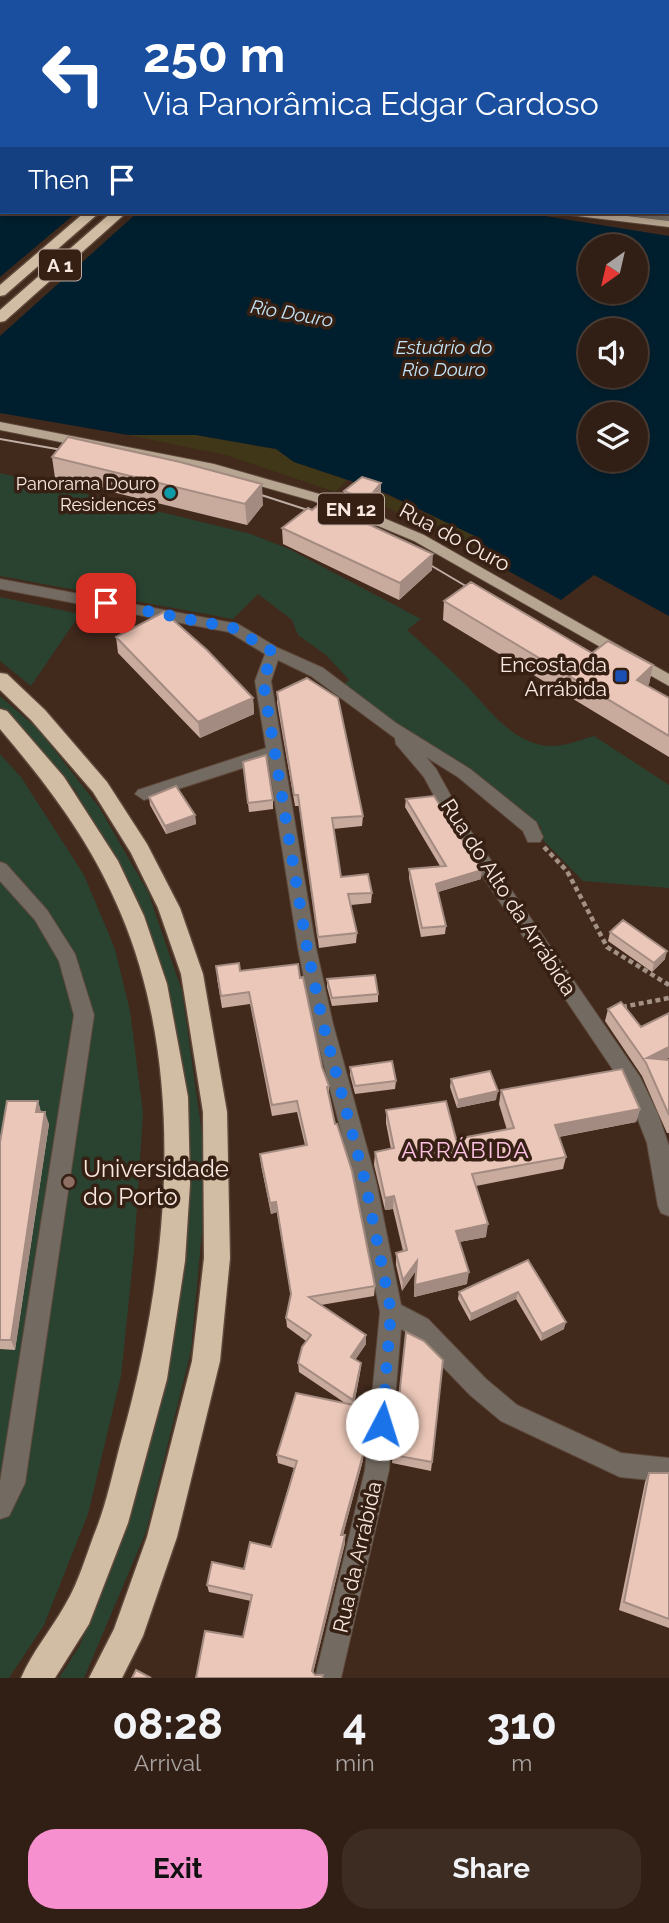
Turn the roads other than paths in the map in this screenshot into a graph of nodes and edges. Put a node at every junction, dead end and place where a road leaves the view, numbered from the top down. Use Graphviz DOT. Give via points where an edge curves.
graph roads {
  1 [pos="91,214"];
  2 [pos="118,214"];
  3 [pos="584,214"];
  4 [pos="639,214"];
  5 [pos="669,218"];
  6 [pos="669,225"];
  7 [pos="0,292"];
  8 [pos="0,318"];
  9 [pos="0,426"];
  10 [pos="0,584"];
  11 [pos="273,652"];
  12 [pos="0,679"];
  13 [pos="669,681"];
  14 [pos="0,716"];
  15 [pos="390,727"];
  16 [pos="276,751"];
  17 [pos="144,794"];
  18 [pos="534,837"];
  19 [pos="0,869"];
  20 [pos="669,1206"];
  21 [pos="391,1311"];
  22 [pos="669,1470"];
  23 [pos="0,1507"];
  24 [pos="37,1678"];
  25 [pos="105,1678"];
  26 [pos="328,1678"];
  1 -- 7 [label="highway, A 1"];
  2 -- 8 [label="highway, A 1"];
  3 -- 6 [label="main road"];
  4 -- 5 [label="street"];
  9 -- 13 [label="main road, Rua do Ouro / EN 12" via="158,454 356,511 419,538"];
  10 -- 11 [label="street, Rua do Alto da Arrábida" via="211,622 233,628"];
  11 -- 15 [label="street, Rua do Alto da Arrábida" via="317,672"];
  11 -- 16 [label="street, Rua da Arrábida" via="263,681"];
  12 -- 25 [label="highway" via="100,787 140,850 169,908 192,974 215,1112 217,1258 205,1361 162,1537 127,1636"];
  14 -- 24 [label="highway" via="57,782 110,867 133,916 156,984 176,1097 173,1261 153,1379 113,1522 78,1613"];
  15 -- 18 [label="street, Rua do Alto da Arrábida" via="464,772 530,827"];
  15 -- 20 [label="street, Rua do Alto da Arrábida" via="430,773 462,832 615,1053 646,1106 660,1144"];
  16 -- 17 [label="street"];
  16 -- 21 [label="street, Rua da Arrábida" via="307,948 365,1181"];
  19 -- 23 [label="street" via="41,915 68,959 84,1015 13,1483"];
  21 -- 22 [label="street" via="420,1327 509,1413 620,1465"];
  21 -- 26 [label="street, Rua da Arrábida" via="377,1470"];
}
